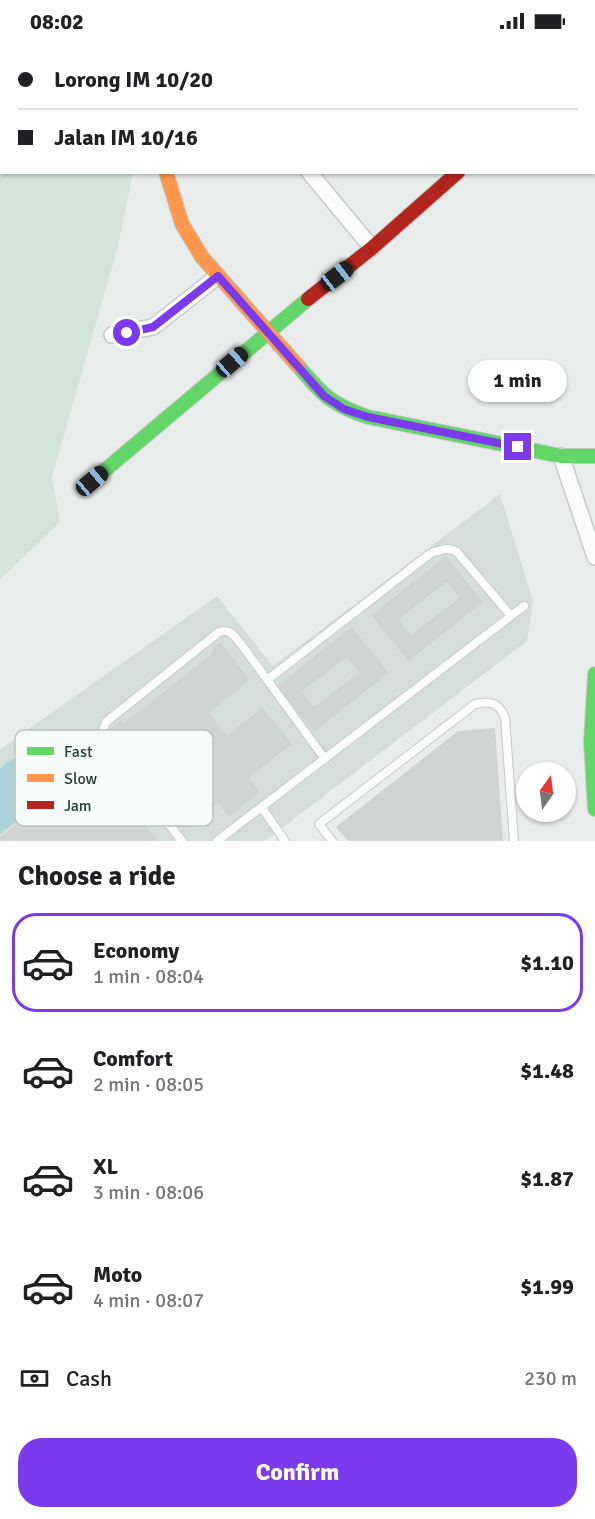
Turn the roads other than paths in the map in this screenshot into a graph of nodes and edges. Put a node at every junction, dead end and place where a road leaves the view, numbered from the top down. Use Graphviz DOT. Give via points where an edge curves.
graph roads {
  1 [pos="167,174"];
  2 [pos="311,174"];
  3 [pos="456,174"];
  4 [pos="372,248"];
  5 [pos="218,276"];
  6 [pos="267,332"];
  7 [pos="112,335"];
  8 [pos="561,456"];
  9 [pos="595,456"];
  10 [pos="92,481"];
  11 [pos="595,557"];
  12 [pos="524,606"];
  13 [pos="511,616"];
  14 [pos="595,674"];
  15 [pos="267,680"];
  16 [pos="103,730"];
  17 [pos="325,759"];
  18 [pos="262,808"];
  19 [pos="595,809"];
  20 [pos="170,826"];
  21 [pos="182,841"];
  22 [pos="217,841"];
  23 [pos="285,841"];
  24 [pos="332,841"];
  25 [pos="514,841"];
  1 -- 5 [label="street" via="182,224"];
  2 -- 4 [label="street"];
  3 -- 4 [label="street"];
  4 -- 6 [label="street"];
  5 -- 6 [label="street"];
  5 -- 7 [label="street" via="153,327"];
  6 -- 8 [label="street" via="324,396 344,409"];
  6 -- 10 [label="street"];
  8 -- 9 [label="street"];
  8 -- 11 [label="street"];
  12 -- 13 [label="lane"];
  13 -- 15 [label="lane" via="457,552 445,549 431,554"];
  13 -- 17 [label="lane"];
  14 -- 19 [label="street" via="590,760"];
  15 -- 16 [label="lane" via="231,632 224,630 106,722"];
  15 -- 17 [label="lane"];
  17 -- 18 [label="lane"];
  18 -- 22 [label="lane"];
  18 -- 23 [label="lane"];
  20 -- 21 [label="lane"];
  24 -- 25 [label="lane" via="319,825 475,704 488,702 502,709 505,718"];
}
